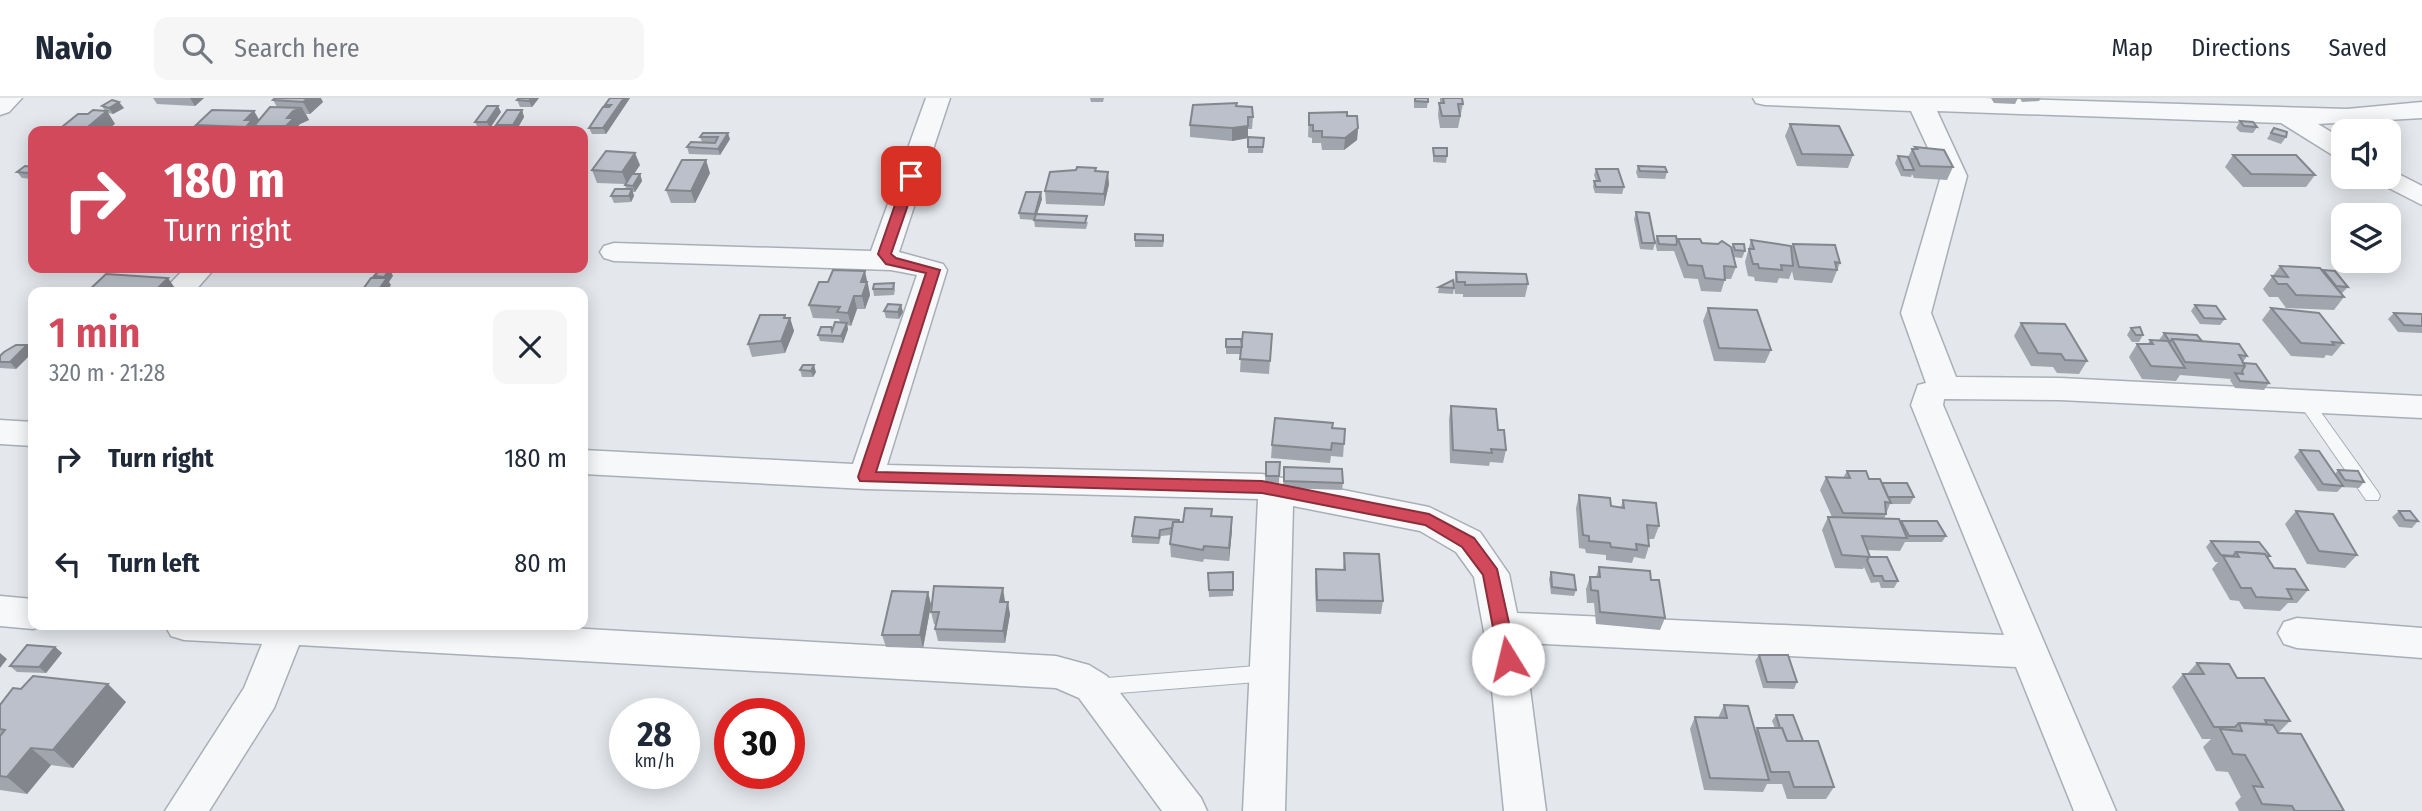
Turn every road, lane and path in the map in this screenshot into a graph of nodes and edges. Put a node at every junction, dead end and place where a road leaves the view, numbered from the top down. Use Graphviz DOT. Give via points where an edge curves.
graph roads {
  1 [pos="10,98"];
  2 [pos="938,98"];
  3 [pos="1765,98"];
  4 [pos="2259,98"];
  5 [pos="1921,103"];
  6 [pos="0,107"];
  7 [pos="2422,110"];
  8 [pos="2288,117"];
  9 [pos="2331,143"];
  10 [pos="2401,185"];
  11 [pos="2422,197"];
  12 [pos="614,252"];
  13 [pos="891,261"];
  14 [pos="196,273"];
  15 [pos="182,287"];
  16 [pos="1944,388"];
  17 [pos="2305,401"];
  18 [pos="2422,407"];
  19 [pos="0,432"];
  20 [pos="28,434"];
  21 [pos="588,462"];
  22 [pos="866,477"];
  23 [pos="1276,489"];
  24 [pos="2372,496"];
  25 [pos="0,611"];
  26 [pos="28,614"];
  27 [pos="1503,627"];
  28 [pos="269,630"];
  29 [pos="286,631"];
  30 [pos="2297,633"];
  31 [pos="2422,643"];
  32 [pos="2029,652"];
  33 [pos="1269,673"];
  34 [pos="1093,687"];
  35 [pos="186,811"];
  36 [pos="1186,811"];
  37 [pos="1264,811"];
  38 [pos="1525,811"];
  39 [pos="2095,811"];
  1 -- 6 [label="street"];
  2 -- 13 [label="street" via="884,254"];
  3 -- 5 [label="street"];
  4 -- 8 [label="street"];
  5 -- 8 [label="street"];
  5 -- 16 [label="street" via="1954,176 1916,313"];
  7 -- 8 [label="street"];
  8 -- 9 [label="street"];
  10 -- 11 [label="street"];
  12 -- 13 [label="street"];
  13 -- 22 [label="street" via="933,270"];
  14 -- 15 [label="street"];
  16 -- 17 [label="street"];
  16 -- 32 [label="street" via="1929,393 1927,405"];
  17 -- 18 [label="street"];
  17 -- 24 [label="lane"];
  19 -- 20 [label="street"];
  21 -- 22 [label="street"];
  22 -- 23 [label="street"];
  23 -- 27 [label="street" via="1429,520 1468,542 1491,573"];
  23 -- 33 [label="street"];
  25 -- 26 [label="street"];
  27 -- 32 [label="street"];
  27 -- 38 [label="street"];
  28 -- 29 [label="street"];
  29 -- 34 [label="street" via="1056,672"];
  29 -- 35 [label="street" via="260,696"];
  30 -- 31 [label="street"];
  32 -- 39 [label="street"];
  33 -- 34 [label="lane"];
  33 -- 37 [label="street"];
  34 -- 36 [label="street"];
}
